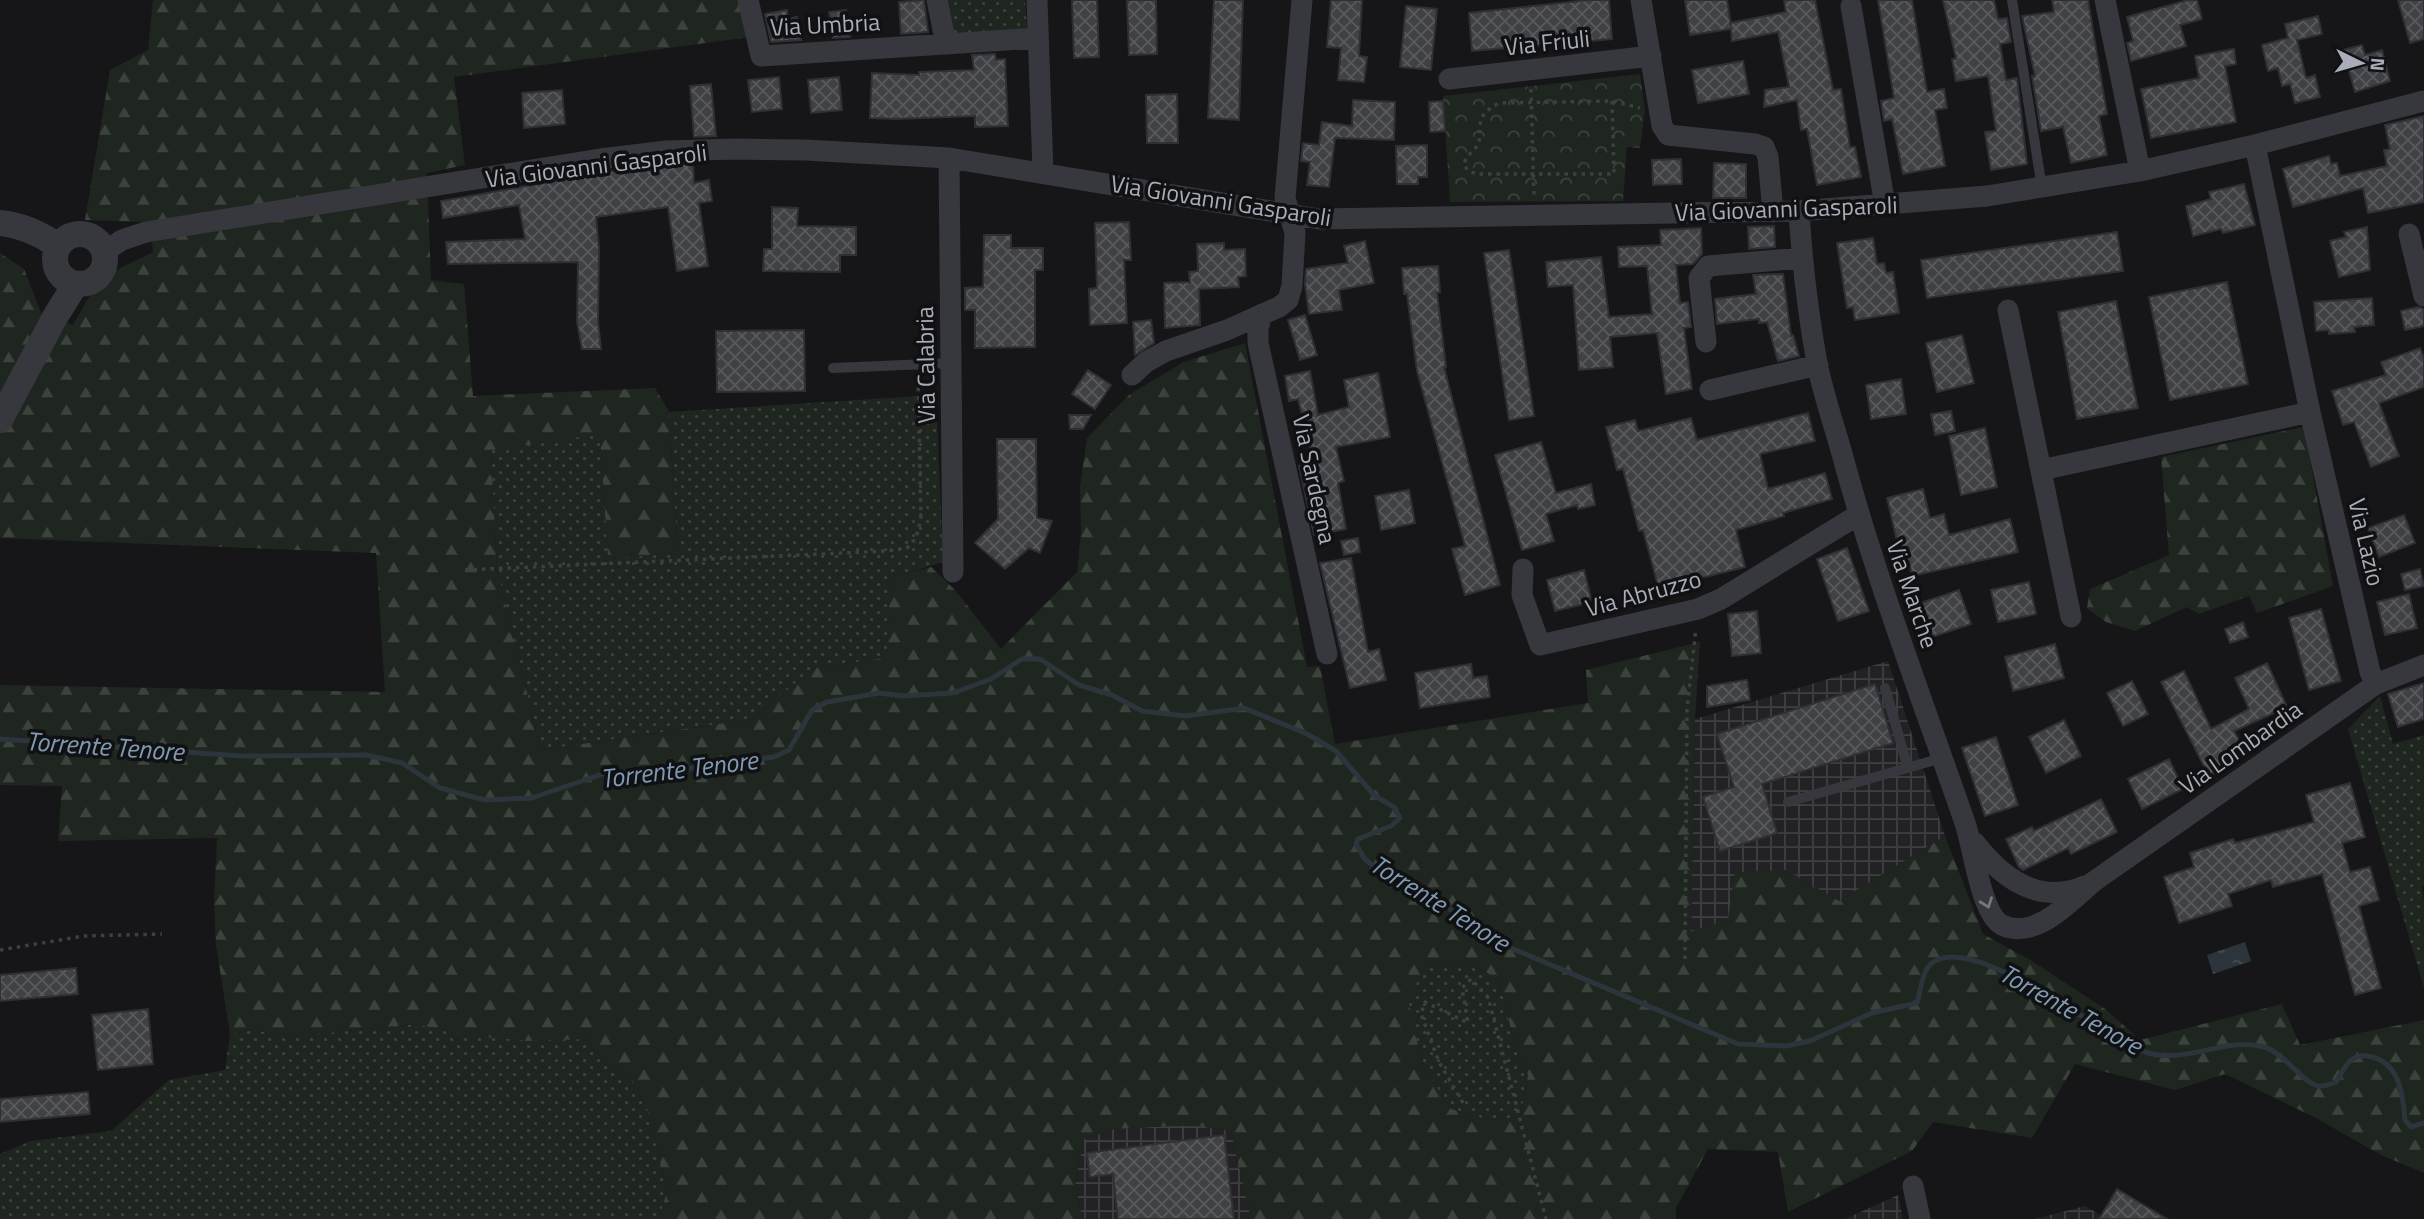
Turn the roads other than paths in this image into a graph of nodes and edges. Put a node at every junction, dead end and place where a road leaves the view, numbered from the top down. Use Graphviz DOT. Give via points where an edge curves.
graph roads {
  1 [pos="748,0"];
  2 [pos="937,0"];
  3 [pos="1037,0"];
  4 [pos="1302,0"];
  5 [pos="1641,0"];
  6 [pos="2012,0"];
  7 [pos="2105,0"];
  8 [pos="1851,5"];
  9 [pos="1038,38"];
  10 [pos="946,44"];
  11 [pos="1651,57"];
  12 [pos="1449,79"];
  13 [pos="2424,101"];
  14 [pos="2255,145"];
  15 [pos="949,158"];
  16 [pos="2140,171"];
  17 [pos="1043,172"];
  18 [pos="2042,188"];
  19 [pos="1885,205"];
  20 [pos="1799,211"];
  21 [pos="1773,212"];
  22 [pos="1290,216"];
  23 [pos="0,223"];
  24 [pos="2409,234"];
  25 [pos="58,246"];
  26 [pos="104,252"];
  27 [pos="1802,258"];
  28 [pos="75,285"];
  29 [pos="2424,296"];
  30 [pos="2008,310"];
  31 [pos="1262,314"];
  32 [pos="1706,342"];
  33 [pos="951,363"];
  34 [pos="1818,365"];
  35 [pos="832,368"];
  36 [pos="1132,375"];
  37 [pos="1710,390"];
  38 [pos="2310,412"];
  39 [pos="0,420"];
  40 [pos="2041,470"];
  41 [pos="1858,515"];
  42 [pos="1523,569"];
  43 [pos="953,572"];
  44 [pos="2071,617"];
  45 [pos="1327,654"];
  46 [pos="2424,665"];
  47 [pos="2376,684"];
  48 [pos="1885,688"];
  49 [pos="1942,758"];
  50 [pos="1908,768"];
  51 [pos="1788,802"];
  52 [pos="1969,837"];
  53 [pos="2093,882"];
  54 [pos="1913,1186"];
  55 [pos="1920,1219"];
  1 -- 10 [label="street, Via Umbria" via="761,56"];
  2 -- 10 [label="street"];
  3 -- 9 [label="street"];
  4 -- 22 [label="street" via="1285,198"];
  5 -- 11 [label="street"];
  6 -- 18 [label="lane"];
  7 -- 16 [label="street"];
  8 -- 19 [label="street"];
  9 -- 10 [label="street, Via Umbria"];
  9 -- 17 [label="street"];
  11 -- 12 [label="street, Via Friuli"];
  11 -- 21 [label="street" via="1662,126 1668,135 1764,147"];
  13 -- 14 [label="street, Via Giovanni Gasparoli"];
  14 -- 16 [label="street, Via Giovanni Gasparoli"];
  14 -- 38 [label="street, Via Lazio"];
  15 -- 17 [label="street, Via Giovanni Gasparoli"];
  15 -- 26 [label="street, Via Giovanni Gasparoli" via="805,150 667,150 146,232"];
  15 -- 33 [label="street, Via Calabria"];
  16 -- 18 [label="street, Via Giovanni Gasparoli"];
  17 -- 22 [label="street, Via Giovanni Gasparoli"];
  18 -- 19 [label="street, Via Giovanni Gasparoli"];
  19 -- 20 [label="street, Via Giovanni Gasparoli"];
  20 -- 21 [label="street, Via Giovanni Gasparoli"];
  20 -- 27 [label="street, Via Marche"];
  21 -- 22 [label="street, Via Giovanni Gasparoli"];
  22 -- 31 [label="street" via="1295,233 1290,293 1279,307"];
  23 -- 25 [label="street" via="42,235"];
  24 -- 29 [label="street"];
  25 -- 26 [label="street" via="71,236 87,235"];
  25 -- 28 [label="street" via="57,270"];
  26 -- 28 [label="street" via="99,275"];
  27 -- 32 [label="street" via="1708,266 1699,278"];
  27 -- 34 [label="street, Via Marche"];
  28 -- 39 [label="street"];
  30 -- 40 [label="street"];
  31 -- 36 [label="street" via="1166,351"];
  31 -- 45 [label="street, Via Sardegna" via="1258,343"];
  33 -- 35 [label="lane"];
  33 -- 43 [label="street, Via Calabria"];
  34 -- 37 [label="street"];
  34 -- 41 [label="street, Via Marche"];
  38 -- 40 [label="street"];
  38 -- 47 [label="street, Via Lazio"];
  40 -- 44 [label="street"];
  41 -- 42 [label="street, Via Abruzzo" via="1698,609 1539,645 1522,595"];
  41 -- 49 [label="street, Via Marche"];
  46 -- 47 [label="street, Via Lombardia"];
  47 -- 53 [label="street, Via Lombardia"];
  48 -- 50 [label="lane"];
  49 -- 50 [label="lane"];
  49 -- 52 [label="street, Via Marche"];
  50 -- 51 [label="lane"];
  52 -- 53 [label="street, Via Marche" via="1991,864 2030,889 2074,891"];
  52 -- 53 [label="street, Via Marche, one-way" via="1986,904 1993,919 2003,925 2017,929 2032,926"];
  54 -- 55 [label="street"];
}
